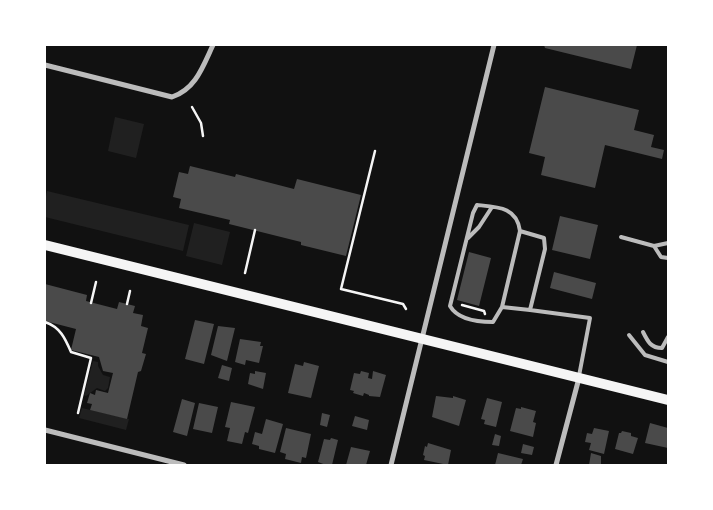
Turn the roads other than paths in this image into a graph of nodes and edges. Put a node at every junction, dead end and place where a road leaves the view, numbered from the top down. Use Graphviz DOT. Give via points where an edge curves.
graph roads {
  1 [pos="213,45"];
  2 [pos="494,45"];
  3 [pos="45,65"];
  4 [pos="492,207"];
  5 [pos="520,231"];
  6 [pos="620,237"];
  7 [pos="466,241"];
  8 [pos="668,243"];
  9 [pos="45,245"];
  10 [pos="654,246"];
  11 [pos="668,258"];
  12 [pos="502,307"];
  13 [pos="530,310"];
  14 [pos="643,332"];
  15 [pos="629,335"];
  16 [pos="668,337"];
  17 [pos="421,339"];
  18 [pos="668,362"];
  19 [pos="579,378"];
  20 [pos="668,400"];
  21 [pos="45,430"];
  22 [pos="184,465"];
  23 [pos="390,465"];
  24 [pos="556,465"];
  1 -- 3 [label="street" via="191,87 172,97"];
  2 -- 17 [label="street"];
  4 -- 5 [label="lane" via="511,212 519,223"];
  4 -- 7 [label="lane"];
  4 -- 7 [label="lane" via="478,205 472,213"];
  5 -- 12 [label="lane"];
  5 -- 13 [label="lane" via="544,238 545,249"];
  6 -- 10 [label="lane"];
  7 -- 12 [label="lane" via="450,302 453,312 466,319 493,322"];
  8 -- 10 [label="lane"];
  9 -- 17 [label="main road"];
  10 -- 11 [label="lane" via="661,256"];
  12 -- 13 [label="lane"];
  13 -- 19 [label="lane" via="590,318"];
  14 -- 16 [label="lane" via="656,348 662,348"];
  15 -- 18 [label="lane" via="645,355"];
  17 -- 19 [label="main road"];
  17 -- 23 [label="street"];
  19 -- 20 [label="main road"];
  19 -- 24 [label="street"];
  21 -- 22 [label="street"];
}
